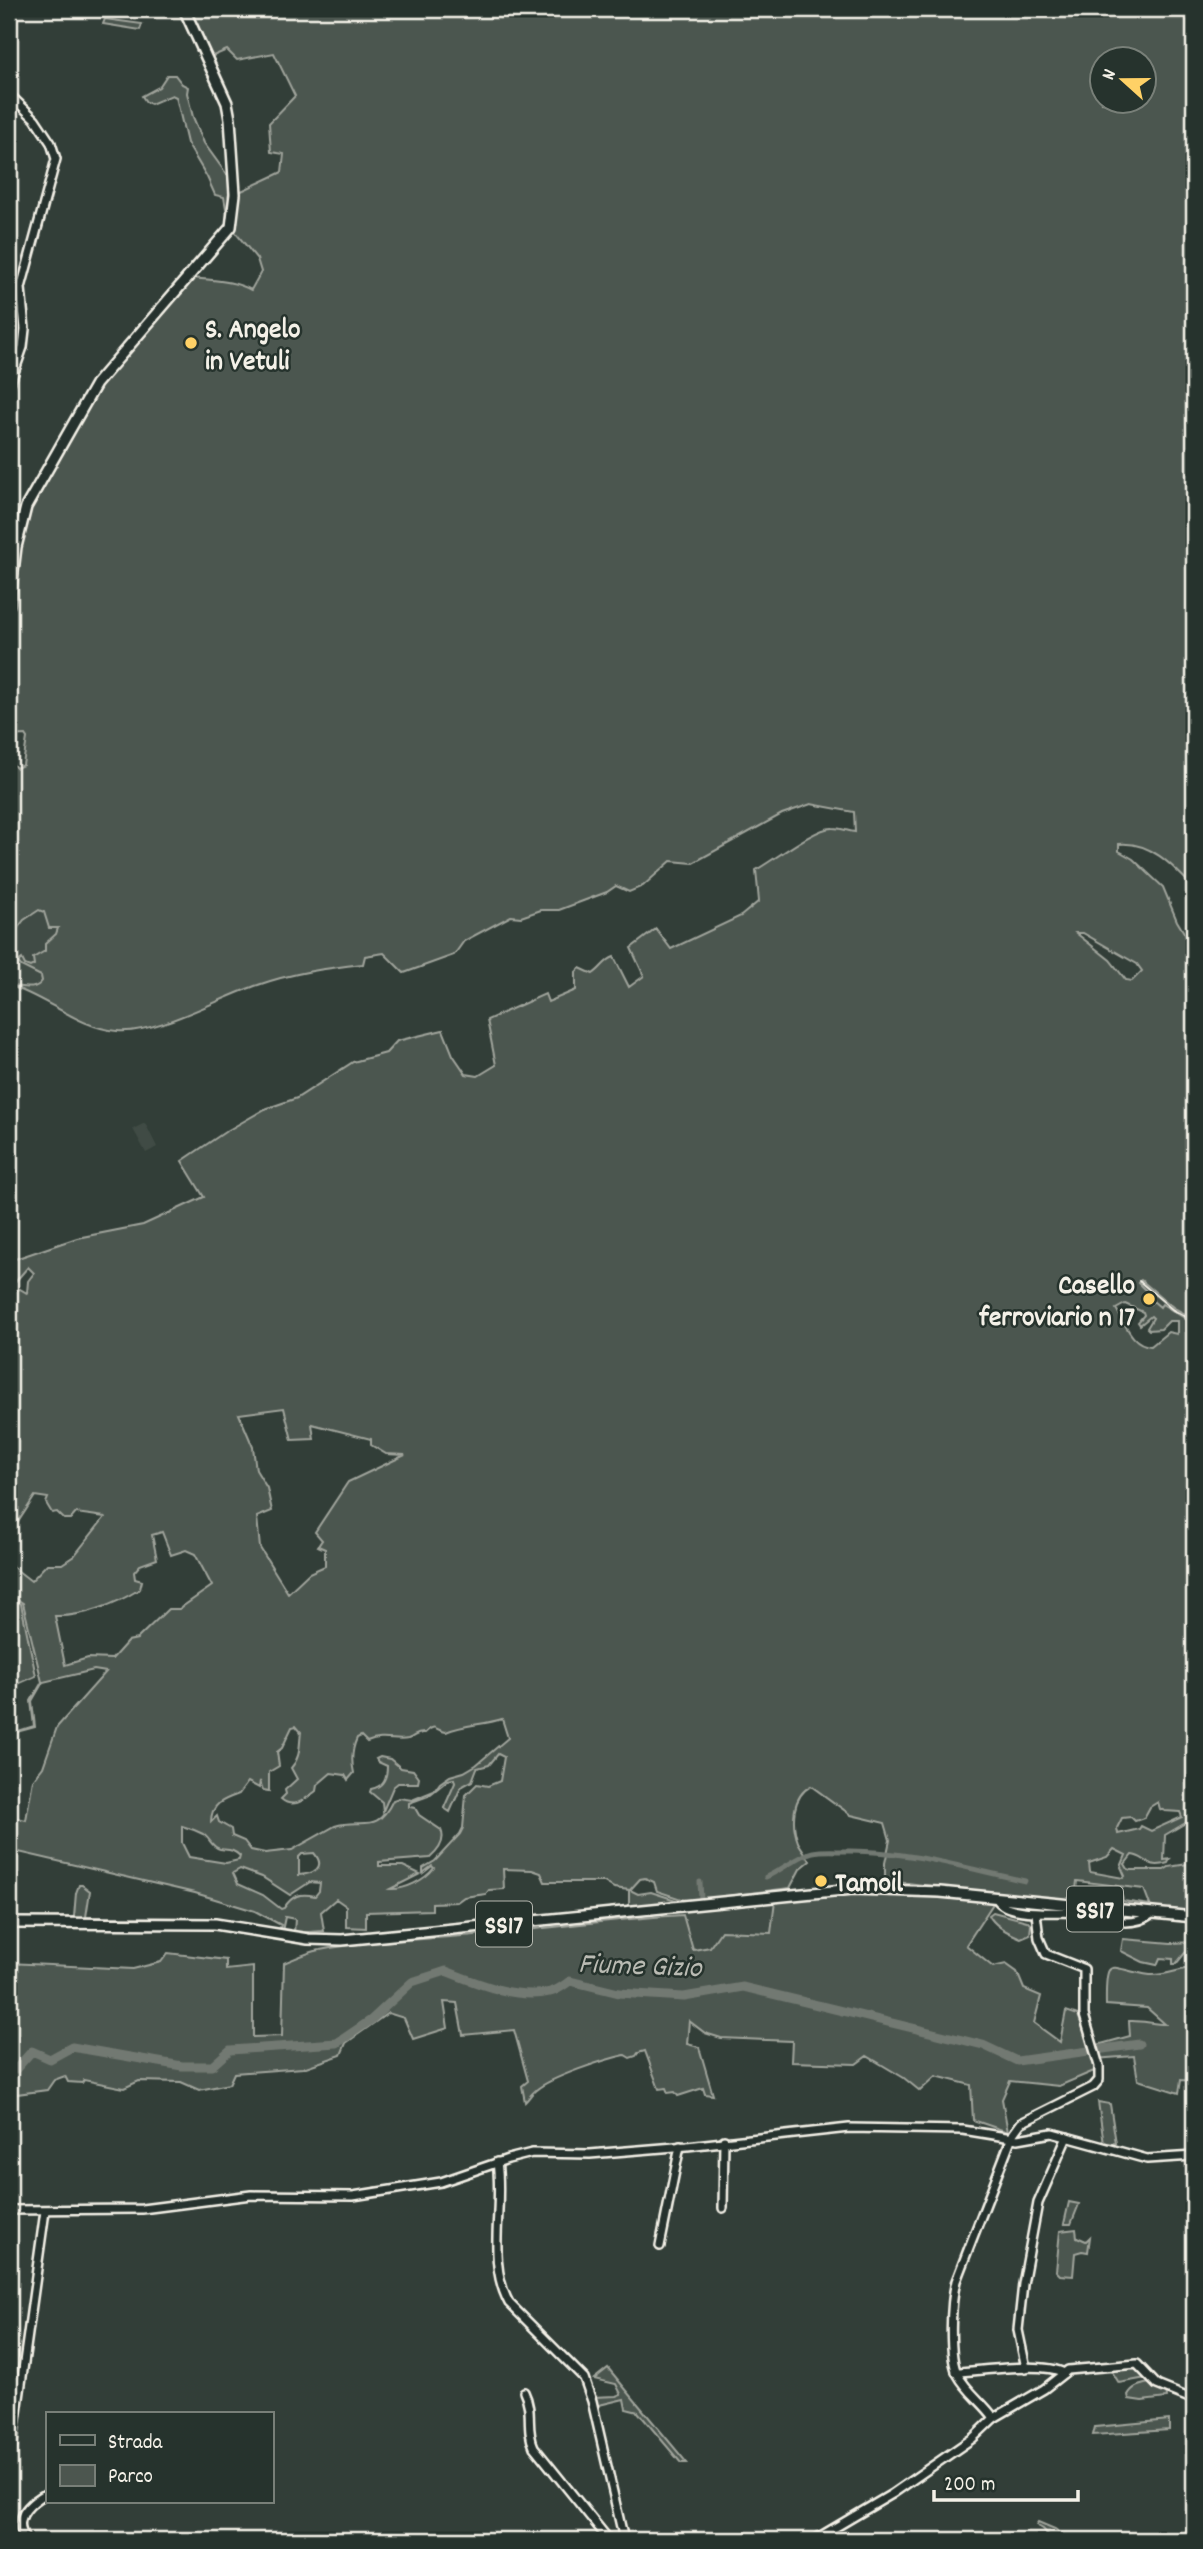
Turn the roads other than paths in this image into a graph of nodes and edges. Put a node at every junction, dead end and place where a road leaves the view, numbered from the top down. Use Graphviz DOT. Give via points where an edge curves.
graph roads {
  1 [pos="184,9"];
  2 [pos="9,94"];
  3 [pos="9,387"];
  4 [pos="12,546"];
  5 [pos="9,606"];
  6 [pos="997,1899"];
  7 [pos="1080,1910"];
  8 [pos="1036,1913"];
  9 [pos="1194,1917"];
  10 [pos="10,1923"];
  11 [pos="1067,2137"];
  12 [pos="1012,2138"];
  13 [pos="724,2140"];
  14 [pos="680,2147"];
  15 [pos="1194,2156"];
  16 [pos="497,2162"];
  17 [pos="723,2208"];
  18 [pos="9,2210"];
  19 [pos="45,2211"];
  20 [pos="660,2246"];
  21 [pos="1026,2368"];
  22 [pos="956,2372"];
  23 [pos="1064,2373"];
  24 [pos="524,2392"];
  25 [pos="1194,2400"];
  26 [pos="994,2418"];
  27 [pos="9,2459"];
  28 [pos="46,2494"];
  29 [pos="25,2540"];
  30 [pos="609,2540"];
  31 [pos="624,2540"];
  32 [pos="814,2540"];
  1 -- 4 [label="main road" via="227,103 235,194 230,227 96,384 26,507"];
  2 -- 3 [label="street" via="35,119 56,159 21,288 23,347"];
  4 -- 5 [label="main road"];
  6 -- 7 [label="main road, SS17"];
  6 -- 8 [label="street" via="1004,1906"];
  6 -- 10 [label="main road, SS17" via="853,1889 342,1940 215,1924"];
  7 -- 8 [label="street"];
  7 -- 9 [label="main road, SS17"];
  8 -- 12 [label="street" via="1046,1954 1084,1969 1084,2015 1100,2075 1093,2087 1021,2123"];
  11 -- 12 [label="street" via="1045,2133"];
  11 -- 15 [label="street" via="1147,2159"];
  11 -- 21 [label="street" via="1038,2203 1023,2284 1018,2330"];
  12 -- 13 [label="street" via="963,2130 886,2127"];
  12 -- 22 [label="street" via="956,2281"];
  13 -- 14 [label="street"];
  13 -- 17 [label="street"];
  14 -- 16 [label="street" via="532,2153"];
  14 -- 20 [label="street"];
  16 -- 19 [label="street" via="441,2182 354,2196 251,2195 142,2209"];
  16 -- 31 [label="street" via="501,2288 509,2303 584,2378"];
  18 -- 19 [label="street"];
  19 -- 27 [label="street"];
  21 -- 22 [label="street"];
  21 -- 23 [label="street" via="1055,2368"];
  22 -- 26 [label="street"];
  23 -- 25 [label="street" via="1137,2364 1157,2385"];
  23 -- 26 [label="street"];
  24 -- 30 [label="street" via="531,2406 529,2427 534,2446"];
  26 -- 32 [label="street" via="892,2494"];
  28 -- 29 [label="street" via="32,2502 21,2518"];
}
